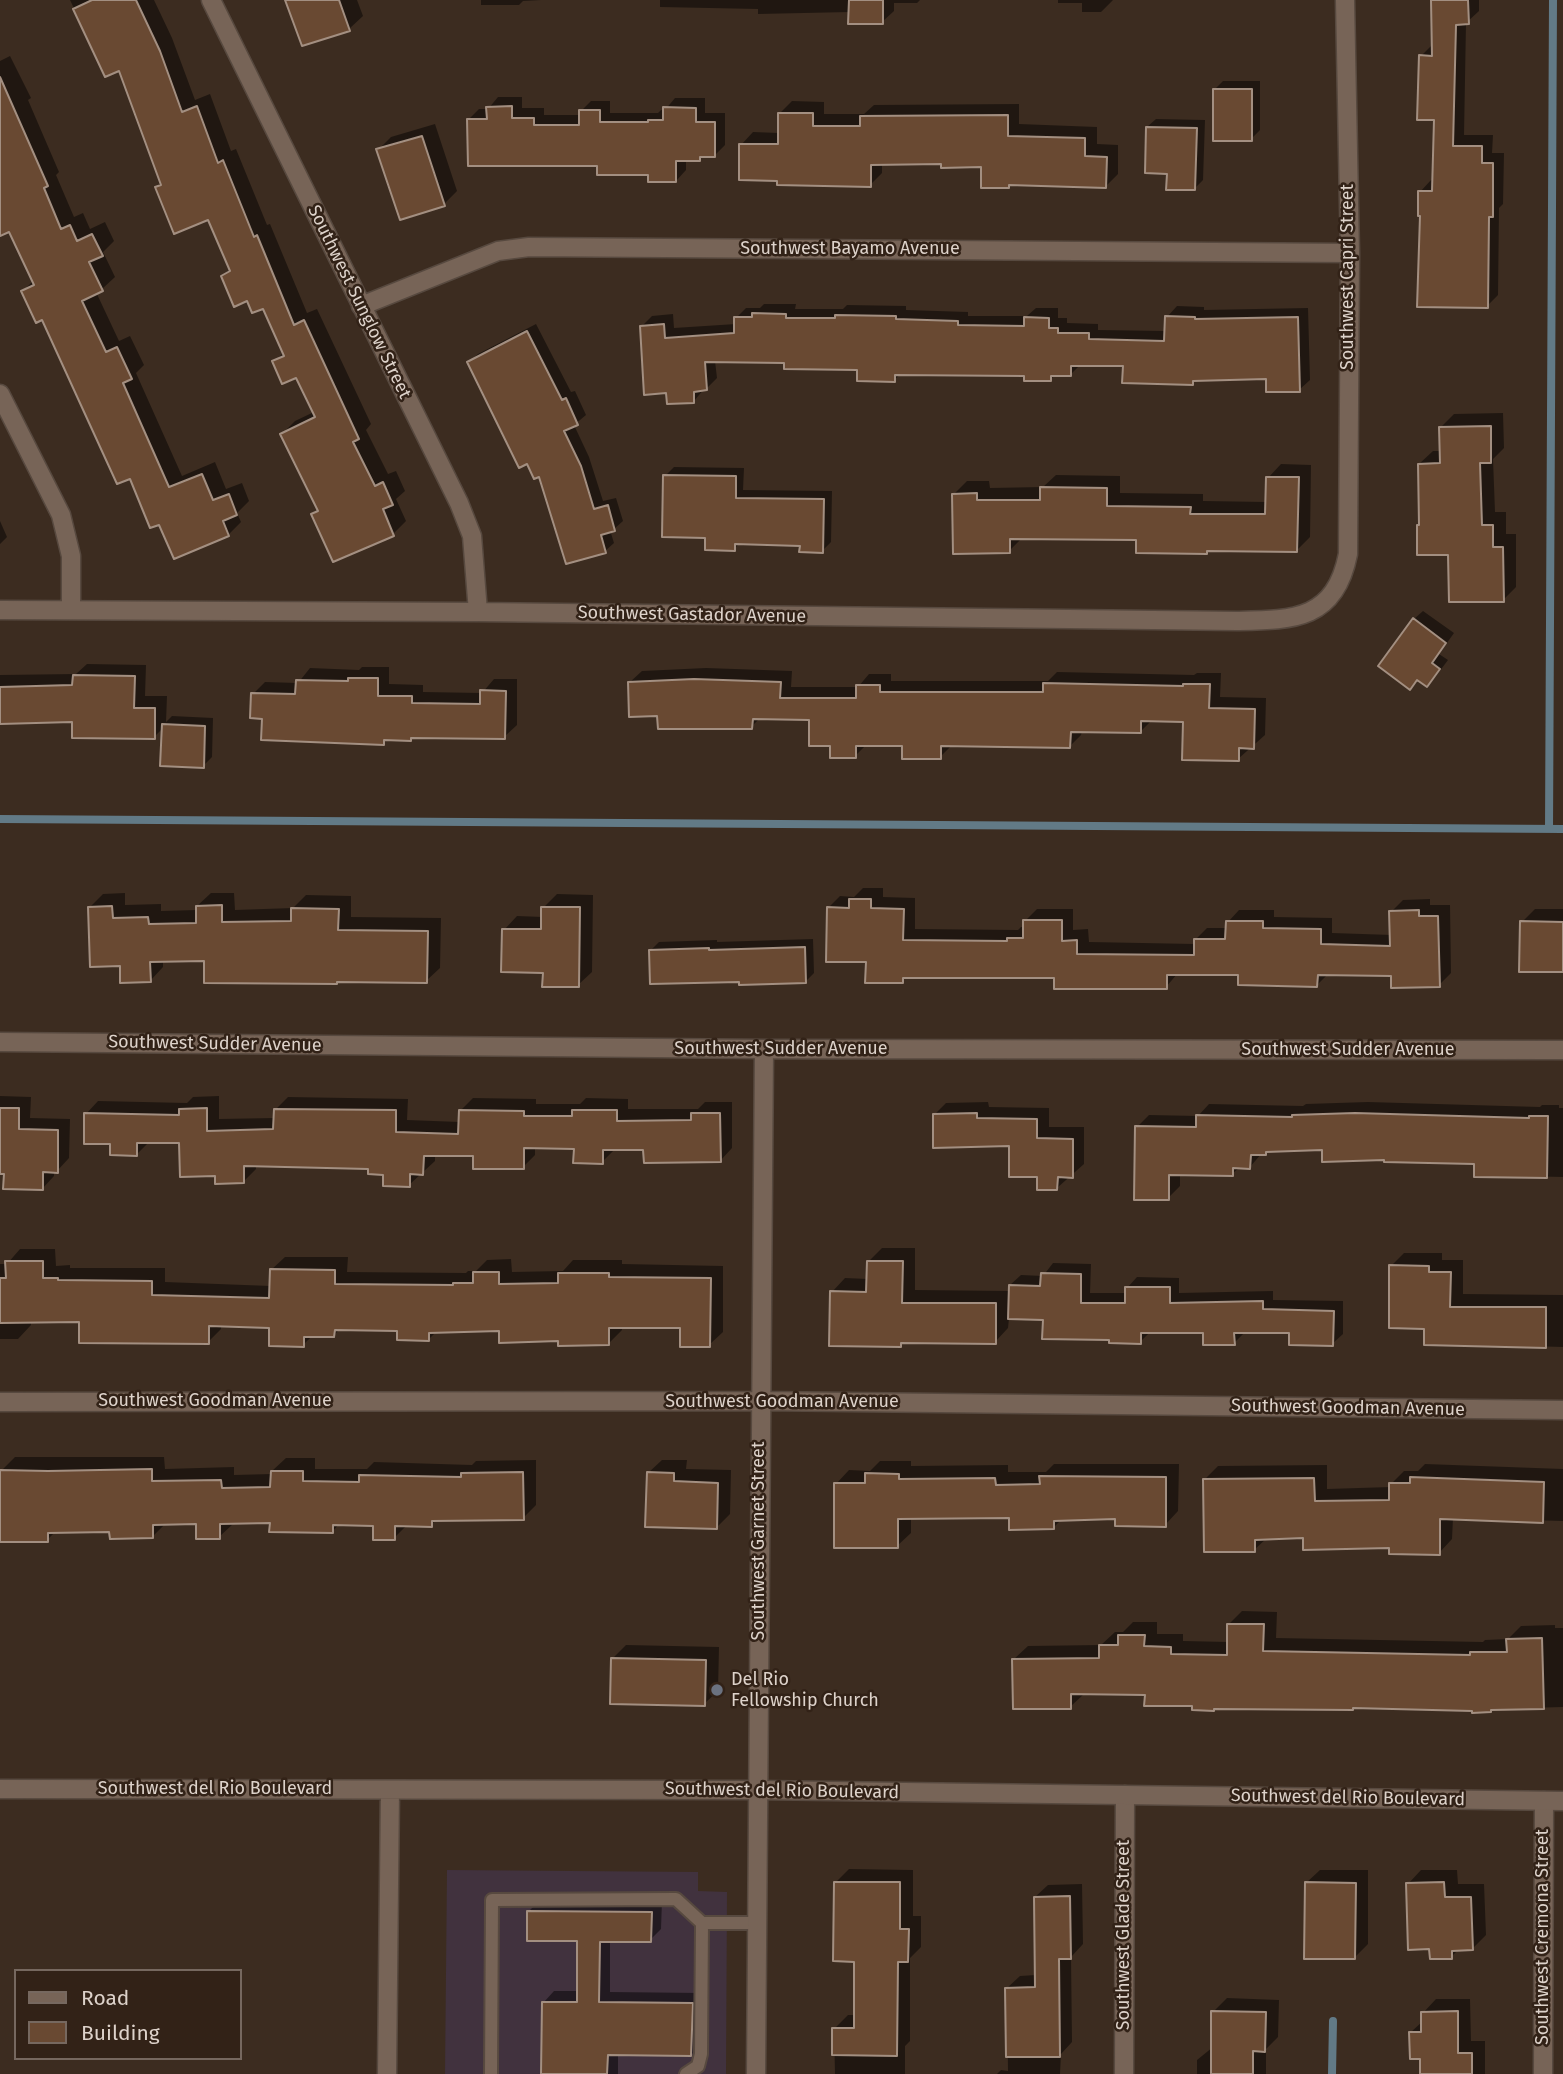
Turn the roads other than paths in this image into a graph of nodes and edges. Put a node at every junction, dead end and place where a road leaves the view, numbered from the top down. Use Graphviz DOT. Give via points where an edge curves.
graph roads {
  1 [pos="211,0"];
  2 [pos="1345,0"];
  3 [pos="1350,253"];
  4 [pos="361,306"];
  5 [pos="0,394"];
  6 [pos="1348,554"];
  7 [pos="0,610"];
  8 [pos="72,610"];
  9 [pos="478,612"];
  10 [pos="0,1042"];
  11 [pos="764,1049"];
  12 [pos="1563,1050"];
  13 [pos="760,1401"];
  14 [pos="0,1402"];
  15 [pos="1563,1410"];
  16 [pos="0,1789"];
  17 [pos="390,1790"];
  18 [pos="758,1790"];
  19 [pos="1125,1796"];
  20 [pos="1544,1801"];
  21 [pos="1563,1801"];
  22 [pos="702,1923"];
  23 [pos="757,1923"];
  24 [pos="387,2074"];
  25 [pos="491,2074"];
  26 [pos="686,2074"];
  27 [pos="756,2074"];
  28 [pos="1124,2074"];
  29 [pos="1542,2074"];
  1 -- 4 [label="street, Southwest Sunglow Street"];
  2 -- 3 [label="street, Southwest Capri Street"];
  3 -- 4 [label="street, Southwest Bayamo Avenue" via="529,247 498,251"];
  3 -- 6 [label="street, Southwest Capri Street"];
  4 -- 9 [label="street, Southwest Sunglow Street" via="472,536"];
  5 -- 8 [label="street" via="61,515 71,556"];
  6 -- 9 [label="street, Southwest Gastador Avenue" via="1344,574 1327,600 1298,617 1277,620"];
  7 -- 8 [label="street, Southwest Gastador Avenue"];
  8 -- 9 [label="street, Southwest Gastador Avenue"];
  10 -- 11 [label="street, Southwest Sudder Avenue"];
  11 -- 12 [label="street, Southwest Sudder Avenue"];
  11 -- 13 [label="street, Southwest Garnet Street"];
  13 -- 14 [label="street, Southwest Goodman Avenue"];
  13 -- 15 [label="street, Southwest Goodman Avenue"];
  13 -- 18 [label="street, Southwest Garnet Street"];
  16 -- 17 [label="street, Southwest del Rio Boulevard"];
  17 -- 18 [label="street, Southwest del Rio Boulevard"];
  17 -- 24 [label="street"];
  18 -- 19 [label="street, Southwest del Rio Boulevard"];
  18 -- 23 [label="street, Southwest Garnet Street"];
  19 -- 20 [label="street, Southwest del Rio Boulevard"];
  19 -- 28 [label="street, Southwest Glade Street"];
  20 -- 21 [label="street, Southwest del Rio Boulevard"];
  20 -- 29 [label="street, Southwest Cremona Street"];
  22 -- 23 [label="lane"];
  22 -- 25 [label="lane" via="676,1899 492,1900"];
  22 -- 26 [label="lane" via="701,2054 698,2067"];
  23 -- 27 [label="street, Southwest Garnet Street"];
}
